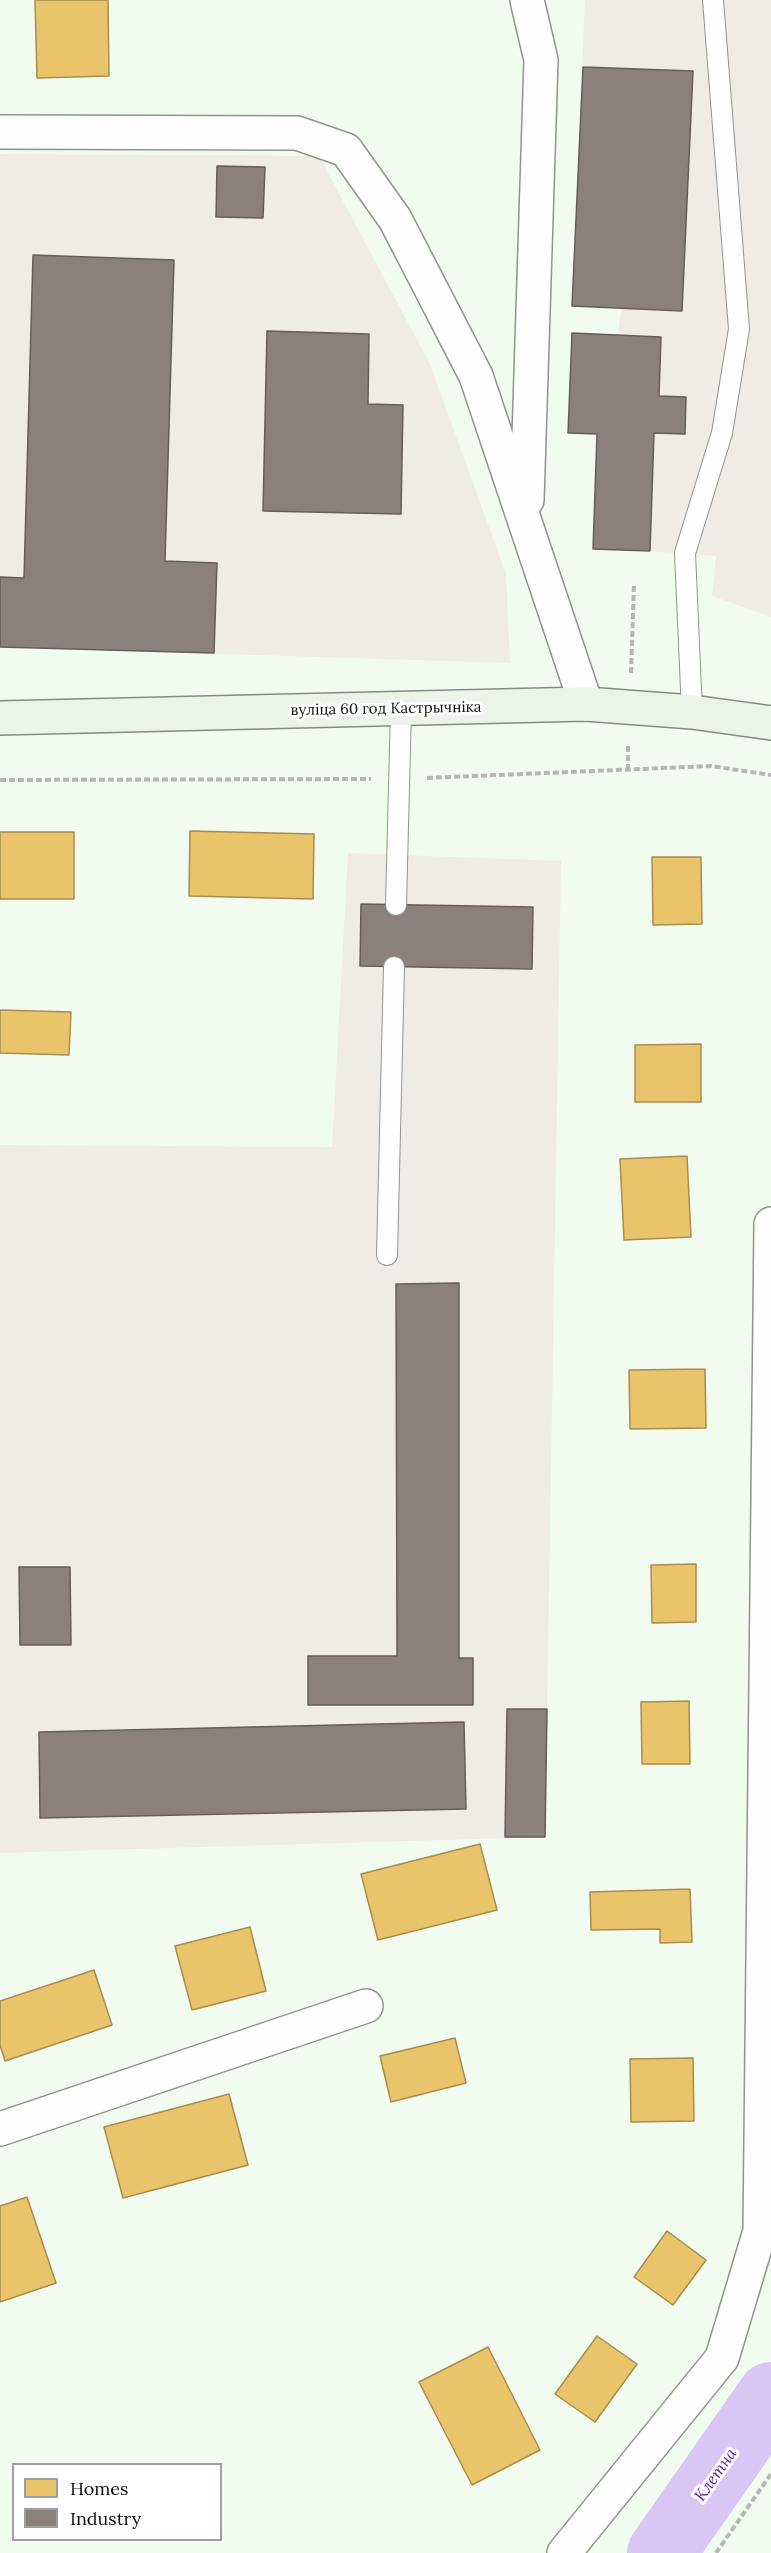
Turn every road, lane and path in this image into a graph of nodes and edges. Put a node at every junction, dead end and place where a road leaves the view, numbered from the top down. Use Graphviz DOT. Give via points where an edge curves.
graph roads {
  1 [pos="527,0"];
  2 [pos="713,0"];
  3 [pos="0,132"];
  4 [pos="526,523"];
  5 [pos="586,704"];
  6 [pos="401,708"];
  7 [pos="692,712"];
  8 [pos="0,718"];
  9 [pos="771,723"];
  10 [pos="396,905"];
  11 [pos="394,966"];
  12 [pos="771,1224"];
  13 [pos="387,1255"];
  14 [pos="366,2006"];
  15 [pos="0,2129"];
  16 [pos="771,2474"];
  17 [pos="564,2553"];
  18 [pos="716,2553"];
  1 -- 4 [label="street" via="541,60"];
  2 -- 7 [label="lane" via="739,329 722,433 685,553"];
  3 -- 4 [label="street" via="297,133 346,150 395,219 476,376"];
  4 -- 5 [label="street"];
  5 -- 6 [label="street, вуліца 60 год Кастрычніка"];
  5 -- 7 [label="street, вуліца 60 год Кастрычніка"];
  6 -- 8 [label="street, вуліца 60 год Кастрычніка"];
  6 -- 10 [label="lane"];
  7 -- 9 [label="street, вуліца 60 год Кастрычніка"];
  11 -- 13 [label="lane"];
  12 -- 17 [label="street" via="760,2230 722,2358"];
  14 -- 15 [label="street"];
  16 -- 18 [label="path"];
}
